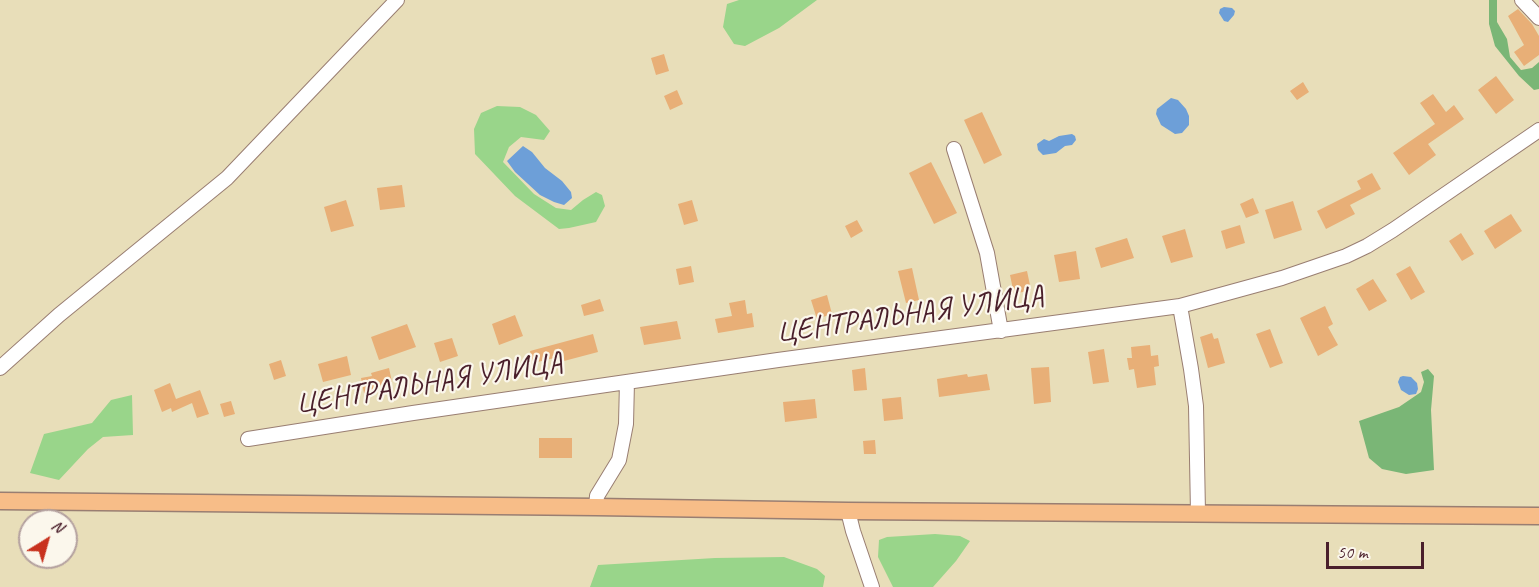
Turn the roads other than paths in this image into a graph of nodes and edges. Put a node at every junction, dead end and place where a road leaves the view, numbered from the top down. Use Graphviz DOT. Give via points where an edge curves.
graph roads {
  1 [pos="397,0"];
  2 [pos="1522,0"];
  3 [pos="1539,18"];
  4 [pos="1539,130"];
  5 [pos="954,149"];
  6 [pos="1180,306"];
  7 [pos="1001,331"];
  8 [pos="0,368"];
  9 [pos="627,382"];
  10 [pos="248,440"];
  11 [pos="0,501"];
  12 [pos="596,507"];
  13 [pos="848,511"];
  14 [pos="1198,513"];
  15 [pos="1539,516"];
  16 [pos="872,587"];
  1 -- 8 [label="street" via="227,178"];
  2 -- 3 [label="street"];
  4 -- 6 [label="street, ЦЕНТРАЛЬНАЯ УЛИЦА" via="1367,246 1282,278"];
  5 -- 7 [label="street" via="987,253"];
  6 -- 7 [label="street, ЦЕНТРАЛЬНАЯ УЛИЦА"];
  6 -- 14 [label="street" via="1196,406"];
  7 -- 9 [label="street, ЦЕНТРАЛЬНАЯ УЛИЦА"];
  9 -- 10 [label="street, ЦЕНТРАЛЬНАЯ УЛИЦА"];
  9 -- 12 [label="street" via="626,424 619,460 597,496"];
  11 -- 12 [label="main road"];
  12 -- 13 [label="main road"];
  13 -- 14 [label="main road"];
  13 -- 16 [label="street"];
  14 -- 15 [label="main road"];
}
